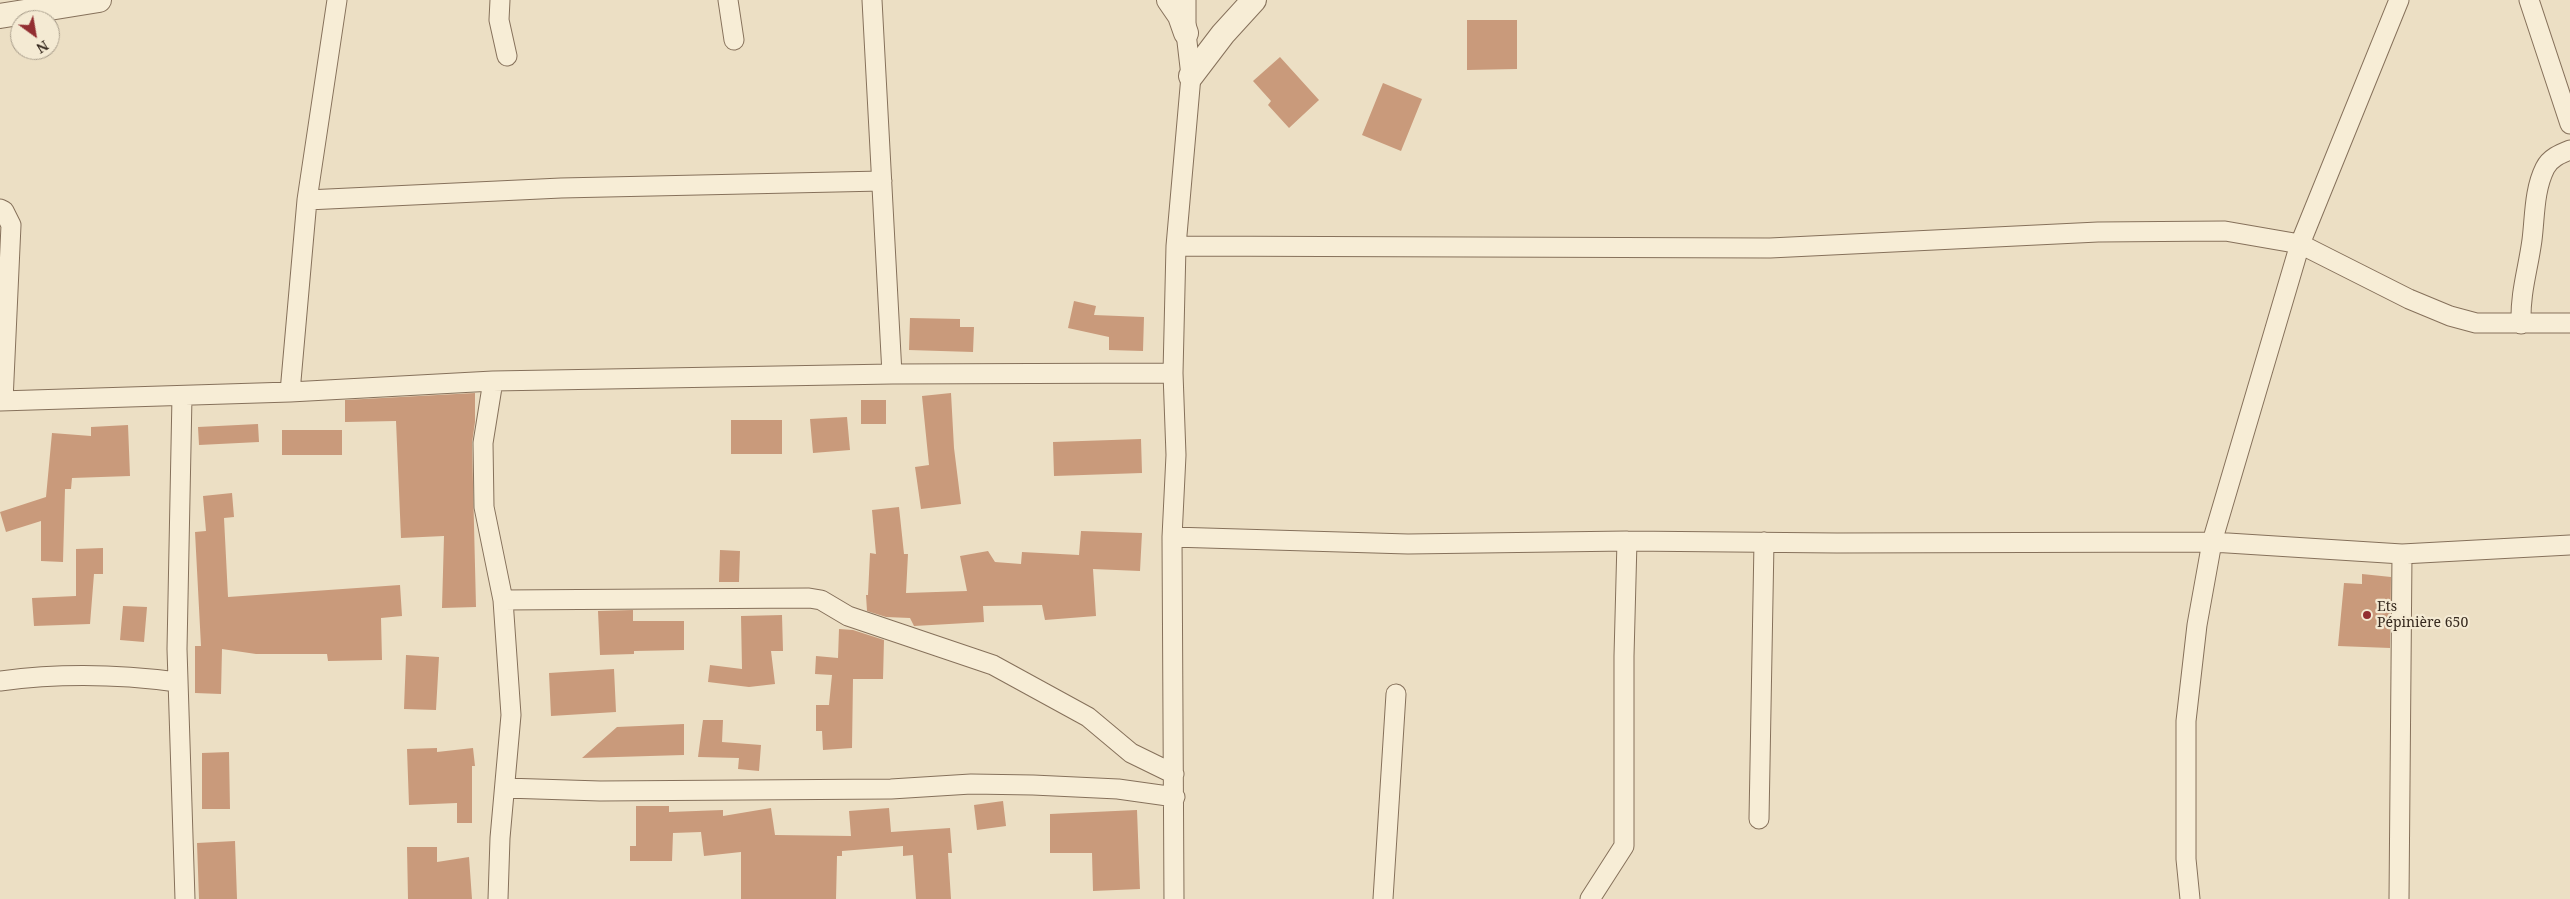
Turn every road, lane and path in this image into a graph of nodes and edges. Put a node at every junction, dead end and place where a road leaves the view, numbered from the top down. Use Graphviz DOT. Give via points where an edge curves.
graph roads {
  1 [pos="99,0"];
  2 [pos="337,0"];
  3 [pos="500,0"];
  4 [pos="728,0"];
  5 [pos="872,0"];
  6 [pos="1168,0"];
  7 [pos="1186,0"];
  8 [pos="1254,0"];
  9 [pos="2399,0"];
  10 [pos="2529,0"];
  11 [pos="0,16"];
  12 [pos="1186,33"];
  13 [pos="734,40"];
  14 [pos="507,56"];
  15 [pos="1191,76"];
  16 [pos="2570,124"];
  17 [pos="2570,150"];
  18 [pos="882,181"];
  19 [pos="307,200"];
  20 [pos="0,209"];
  21 [pos="2300,244"];
  22 [pos="1176,246"];
  23 [pos="2570,323"];
  24 [pos="2522,324"];
  25 [pos="1172,373"];
  26 [pos="892,374"];
  27 [pos="493,381"];
  28 [pos="290,392"];
  29 [pos="182,396"];
  30 [pos="1,401"];
  31 [pos="1172,538"];
  32 [pos="1628,541"];
  33 [pos="1764,542"];
  34 [pos="2212,542"];
  35 [pos="2570,545"];
  36 [pos="2402,554"];
  37 [pos="503,600"];
  38 [pos="0,681"];
  39 [pos="177,682"];
  40 [pos="1396,694"];
  41 [pos="1174,774"];
  42 [pos="505,788"];
  43 [pos="1175,797"];
  44 [pos="1759,819"];
  45 [pos="185,899"];
  46 [pos="498,899"];
  47 [pos="1174,899"];
  48 [pos="1383,899"];
  49 [pos="1590,899"];
  50 [pos="2190,899"];
  51 [pos="2399,899"];
  1 -- 11 [label="street"];
  2 -- 19 [label="street"];
  3 -- 14 [label="street" via="498,20"];
  4 -- 13 [label="street"];
  5 -- 18 [label="street"];
  6 -- 12 [label="street" via="1180,16"];
  7 -- 12 [label="street"];
  8 -- 15 [label="street"];
  9 -- 21 [label="street"];
  10 -- 16 [label="street"];
  12 -- 15 [label="street"];
  15 -- 22 [label="street"];
  17 -- 24 [label="street" via="2546,166 2538,188 2532,241 2520,298"];
  18 -- 19 [label="street" via="561,188"];
  18 -- 26 [label="street"];
  19 -- 28 [label="street"];
  20 -- 30 [label="street" via="10,225"];
  21 -- 22 [label="street" via="2225,231 2173,230 1770,248"];
  21 -- 24 [label="street" via="2450,316 2476,323"];
  21 -- 34 [label="street"];
  22 -- 25 [label="street"];
  23 -- 24 [label="street"];
  25 -- 26 [label="street"];
  25 -- 31 [label="street" via="1176,455"];
  26 -- 27 [label="street"];
  27 -- 28 [label="street"];
  27 -- 37 [label="street" via="483,443 484,507"];
  28 -- 29 [label="street"];
  29 -- 30 [label="street"];
  29 -- 39 [label="street"];
  31 -- 32 [label="street" via="1408,544"];
  31 -- 41 [label="street"];
  32 -- 33 [label="street"];
  32 -- 49 [label="street" via="1624,846"];
  33 -- 34 [label="street"];
  33 -- 44 [label="street"];
  34 -- 36 [label="street"];
  34 -- 50 [label="street" via="2197,625 2186,721 2186,859"];
  35 -- 36 [label="street"];
  36 -- 51 [label="street"];
  37 -- 41 [label="street" via="821,600 848,616 993,665 1088,718 1130,753"];
  37 -- 42 [label="street" via="511,715"];
  38 -- 39 [label="street" via="37,676 138,676"];
  39 -- 45 [label="street"];
  40 -- 48 [label="street"];
  41 -- 43 [label="street"];
  42 -- 43 [label="street" via="600,791 891,789 971,784 1118,790"];
  42 -- 46 [label="street"];
  43 -- 47 [label="street"];
}
